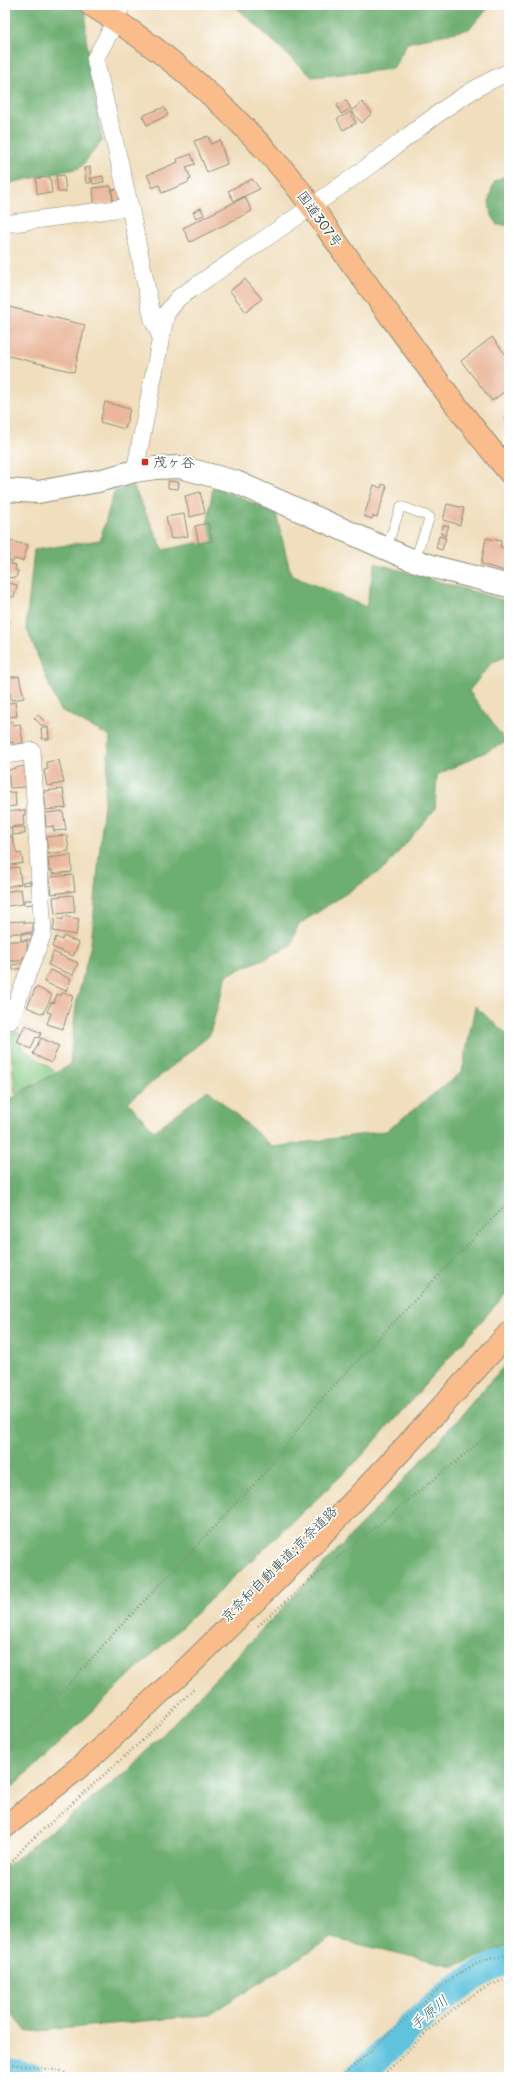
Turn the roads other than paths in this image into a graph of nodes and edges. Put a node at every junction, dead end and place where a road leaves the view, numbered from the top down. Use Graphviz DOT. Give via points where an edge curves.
graph roads {
  1 [pos="91,5"];
  2 [pos="118,13"];
  3 [pos="509,72"];
  4 [pos="313,206"];
  5 [pos="130,207"];
  6 [pos="5,224"];
  7 [pos="161,337"];
  8 [pos="135,471"];
  9 [pos="509,472"];
  10 [pos="5,490"];
  11 [pos="386,549"];
  12 [pos="414,561"];
  13 [pos="509,586"];
  14 [pos="5,755"];
  15 [pos="5,1021"];
  16 [pos="509,1318"];
  17 [pos="509,1333"];
  18 [pos="38,1799"];
  19 [pos="5,1827"];
  1 -- 2 [label="highway, 国道307号"];
  2 -- 4 [label="highway, 国道307号" via="239,121"];
  2 -- 5 [label="street" via="95,59"];
  3 -- 4 [label="street" via="495,77 454,101"];
  4 -- 7 [label="street" via="178,298 166,314"];
  4 -- 9 [label="highway, 国道307号" via="338,245 477,433"];
  5 -- 6 [label="street"];
  5 -- 7 [label="street" via="153,320"];
  7 -- 8 [label="street"];
  8 -- 10 [label="street" via="38,492"];
  8 -- 11 [label="street" via="180,467 236,482"];
  11 -- 12 [label="street"];
  11 -- 12 [label="lane" via="401,506 430,517"];
  12 -- 13 [label="street"];
  14 -- 15 [label="street" via="32,751 43,933 10,1021"];
  16 -- 18 [label="highway, 京奈和自動車道;京奈道路" via="397,1443 304,1540"];
  17 -- 18 [label="highway, 京奈和自動車道;京奈道路" via="316,1540 189,1666 88,1760"];
  18 -- 19 [label="highway, 京奈和自動車道;京奈道路"];
}
